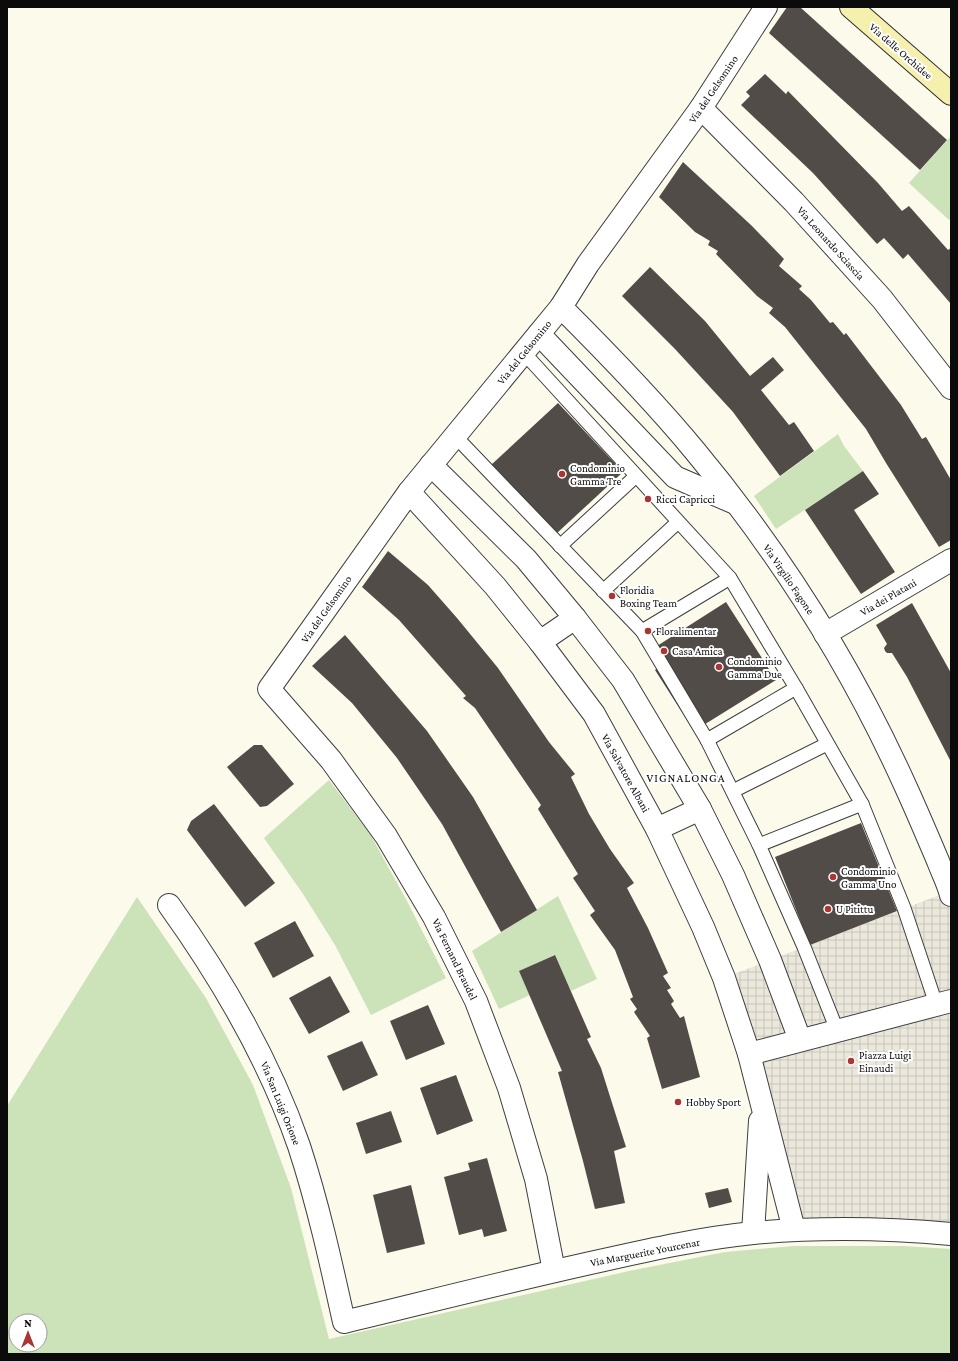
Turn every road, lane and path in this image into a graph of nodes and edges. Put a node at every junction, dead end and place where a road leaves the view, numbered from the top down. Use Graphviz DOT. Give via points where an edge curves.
graph roads {
  1 [pos="766,7"];
  2 [pos="851,7"];
  3 [pos="868,7"];
  4 [pos="951,79"];
  5 [pos="951,94"];
  6 [pos="701,108"];
  7 [pos="561,307"];
  8 [pos="539,334"];
  9 [pos="524,353"];
  10 [pos="951,388"];
  11 [pos="455,436"];
  12 [pos="431,466"];
  13 [pos="636,476"];
  14 [pos="409,492"];
  15 [pos="736,503"];
  16 [pos="678,522"];
  17 [pos="560,546"];
  18 [pos="951,560"];
  19 [pos="730,578"];
  20 [pos="603,591"];
  21 [pos="575,618"];
  22 [pos="642,630"];
  23 [pos="825,634"];
  24 [pos="540,642"];
  25 [pos="796,688"];
  26 [pos="269,689"];
  27 [pos="708,740"];
  28 [pos="828,744"];
  29 [pos="733,791"];
  30 [pos="862,804"];
  31 [pos="700,809"];
  32 [pos="657,829"];
  33 [pos="759,845"];
  34 [pos="951,895"];
  35 [pos="168,905"];
  36 [pos="943,1003"];
  37 [pos="837,1030"];
  38 [pos="800,1040"];
  39 [pos="750,1054"];
  40 [pos="761,1101"];
  41 [pos="794,1230"];
  42 [pos="753,1233"];
  43 [pos="951,1234"];
  44 [pos="554,1271"];
  45 [pos="344,1322"];
  1 -- 6 [label="street, Via del Gelsomino"];
  2 -- 5 [label="main road, Via delle Orchidee"];
  3 -- 4 [label="main road"];
  6 -- 7 [label="street, Via del Gelsomino" via="588,264"];
  6 -- 10 [label="street, Via Leonardo Sciascia" via="794,202 882,299"];
  7 -- 8 [label="street, Via del Gelsomino"];
  7 -- 15 [label="street, Via Virgilio Fagone" via="653,402 696,451"];
  8 -- 9 [label="street, Via del Gelsomino"];
  8 -- 15 [label="street" via="675,477"];
  9 -- 11 [label="street, Via del Gelsomino"];
  9 -- 13 [label="lane"];
  11 -- 12 [label="street, Via del Gelsomino"];
  11 -- 17 [label="lane"];
  12 -- 14 [label="street, Via del Gelsomino"];
  12 -- 21 [label="street" via="526,559"];
  13 -- 16 [label="lane"];
  13 -- 17 [label="lane"];
  14 -- 24 [label="street, Via Salvatore Albani" via="494,586"];
  14 -- 26 [label="street, Via del Gelsomino"];
  15 -- 23 [label="street, Via Virgilio Fagone" via="782,567"];
  16 -- 19 [label="lane"];
  16 -- 20 [label="lane"];
  17 -- 20 [label="lane"];
  18 -- 23 [label="street, Via dei Platani"];
  19 -- 22 [label="lane"];
  19 -- 25 [label="lane"];
  20 -- 22 [label="lane"];
  21 -- 24 [label="street"];
  21 -- 31 [label="street" via="623,680"];
  22 -- 27 [label="lane"];
  23 -- 34 [label="street, Via Virgilio Fagone" via="894,760"];
  24 -- 32 [label="street, Via Salvatore Albani" via="594,714"];
  25 -- 27 [label="lane"];
  25 -- 28 [label="lane"];
  26 -- 44 [label="street, Via Fernand Braudel" via="331,760 386,836 434,916 476,1001 509,1088 536,1178"];
  27 -- 29 [label="lane"];
  28 -- 29 [label="lane"];
  28 -- 30 [label="lane"];
  29 -- 33 [label="lane"];
  30 -- 33 [label="lane"];
  30 -- 36 [label="lane"];
  31 -- 32 [label="street"];
  31 -- 38 [label="street" via="764,946"];
  32 -- 39 [label="street, Via Salvatore Albani" via="703,927"];
  33 -- 37 [label="lane"];
  35 -- 45 [label="street, Via San Luigi Orione" via="200,948 243,1020 282,1102 312,1188"];
  36 -- 37 [label="street"];
  37 -- 38 [label="street"];
  38 -- 39 [label="street"];
  39 -- 40 [label="street, Via Salvatore Albani"];
  40 -- 41 [label="street, Via Salvatore Albani"];
  40 -- 42 [label="street"];
  41 -- 42 [label="street, Via Marguerite Yourcenar"];
  41 -- 43 [label="street, Via Marguerite Yourcenar" via="830,1228"];
  42 -- 44 [label="street, Via Marguerite Yourcenar" via="678,1244"];
  44 -- 45 [label="street, Via Marguerite Yourcenar"];
}
